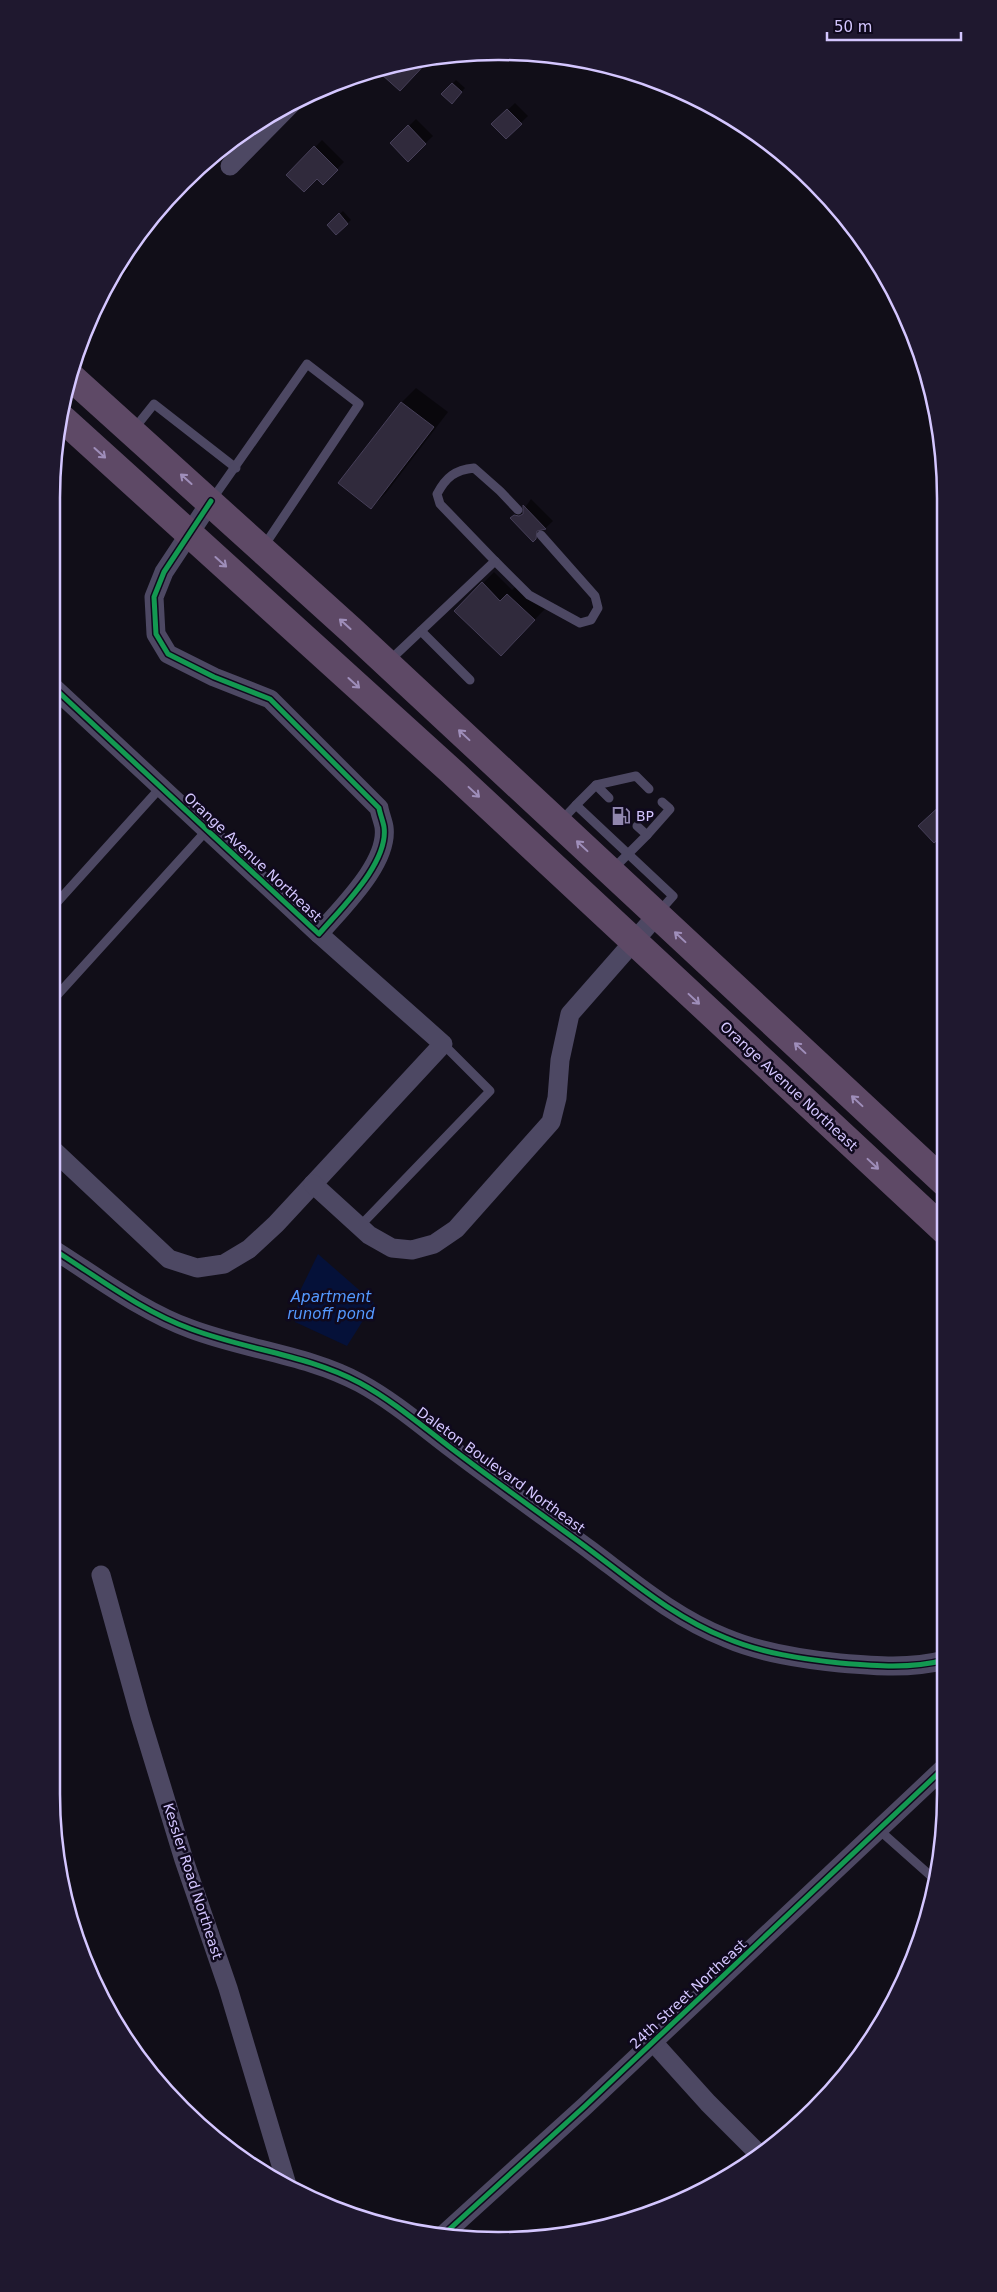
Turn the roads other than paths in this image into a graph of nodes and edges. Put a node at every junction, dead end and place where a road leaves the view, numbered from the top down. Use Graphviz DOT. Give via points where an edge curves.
graph roads {
  1 [pos="274,122"];
  2 [pos="230,166"];
  3 [pos="76,381"];
  4 [pos="67,422"];
  5 [pos="133,432"];
  6 [pos="236,468"];
  7 [pos="211,501"];
  8 [pos="518,510"];
  9 [pos="189,533"];
  10 [pos="541,535"];
  11 [pos="262,548"];
  12 [pos="495,561"];
  13 [pos="421,631"];
  14 [pos="387,663"];
  15 [pos="470,680"];
  16 [pos="60,693"];
  17 [pos="596,785"];
  18 [pos="161,787"];
  19 [pos="649,789"];
  20 [pos="609,798"];
  21 [pos="662,802"];
  22 [pos="567,814"];
  23 [pos="637,826"];
  24 [pos="207,830"];
  25 [pos="647,835"];
  26 [pos="619,863"];
  27 [pos="60,899"];
  28 [pos="656,915"];
  29 [pos="319,934"];
  30 [pos="633,942"];
  31 [pos="60,992"];
  32 [pos="443,1044"];
  33 [pos="60,1156"];
  34 [pos="937,1176"];
  35 [pos="312,1184"];
  36 [pos="937,1224"];
  37 [pos="359,1227"];
  38 [pos="60,1254"];
  39 [pos="101,1575"];
  40 [pos="937,1661"];
  41 [pos="937,1774"];
  42 [pos="878,1829"];
  43 [pos="930,1875"];
  44 [pos="652,2042"];
  45 [pos="754,2149"];
  46 [pos="284,2176"];
  47 [pos="450,2229"];
  1 -- 2 [label="street"];
  3 -- 5 [label="highway"];
  4 -- 9 [label="highway, Orange Avenue Northeast, one-way"];
  5 -- 6 [label="lane" via="154,404"];
  7 -- 5 [label="highway, one-way"];
  6 -- 7 [label="lane"];
  6 -- 11 [label="lane" via="308,364 359,404"];
  7 -- 9 [label="street, Orange Avenue Northeast"];
  7 -- 11 [label="highway"];
  8 -- 12 [label="lane" via="474,468 460,470 444,480 437,494 440,504"];
  9 -- 29 [label="street, Orange Avenue Northeast" via="164,572 154,596 156,634 168,654 270,699 379,808 384,827 383,845 371,872"];
  9 -- 30 [label="highway, Orange Avenue Northeast, one-way" via="450,770"];
  10 -- 12 [label="lane" via="595,596 598,608 592,620 580,623 529,595"];
  14 -- 11 [label="highway, one-way"];
  12 -- 13 [label="lane"];
  13 -- 14 [label="lane"];
  13 -- 15 [label="lane"];
  22 -- 14 [label="highway, one-way"];
  16 -- 18 [label="street, Orange Avenue Northeast"];
  17 -- 19 [label="lane" via="636,776"];
  17 -- 20 [label="lane"];
  17 -- 22 [label="lane"];
  18 -- 24 [label="street, Orange Avenue Northeast"];
  18 -- 27 [label="lane"];
  21 -- 25 [label="lane" via="670,809"];
  22 -- 26 [label="highway"];
  23 -- 25 [label="lane"];
  24 -- 29 [label="street, Orange Avenue Northeast"];
  24 -- 31 [label="lane"];
  25 -- 26 [label="lane"];
  26 -- 28 [label="highway"];
  28 -- 30 [label="street"];
  34 -- 28 [label="highway, one-way"];
  29 -- 32 [label="street, Orange Avenue Northeast"];
  30 -- 36 [label="highway, Orange Avenue Northeast, one-way"];
  30 -- 37 [label="street" via="570,1014 551,1122 456,1229 434,1244 412,1250 392,1248"];
  32 -- 35 [label="street"];
  32 -- 37 [label="lane" via="490,1090"];
  33 -- 35 [label="street" via="169,1259 196,1268 224,1264 249,1249"];
  35 -- 37 [label="street"];
  38 -- 40 [label="street, Daleton Boulevard Northeast" via="152,1311 189,1329 284,1355 359,1383 387,1400 686,1620 726,1639 812,1659 875,1666"];
  39 -- 46 [label="street, Kessler Road Northeast" via="140,1716 228,1988"];
  41 -- 42 [label="street, 24th Street Northeast"];
  42 -- 43 [label="lane"];
  42 -- 44 [label="street, 24th Street Northeast"];
  44 -- 45 [label="street"];
  44 -- 47 [label="street, 24th Street Northeast"];
}
